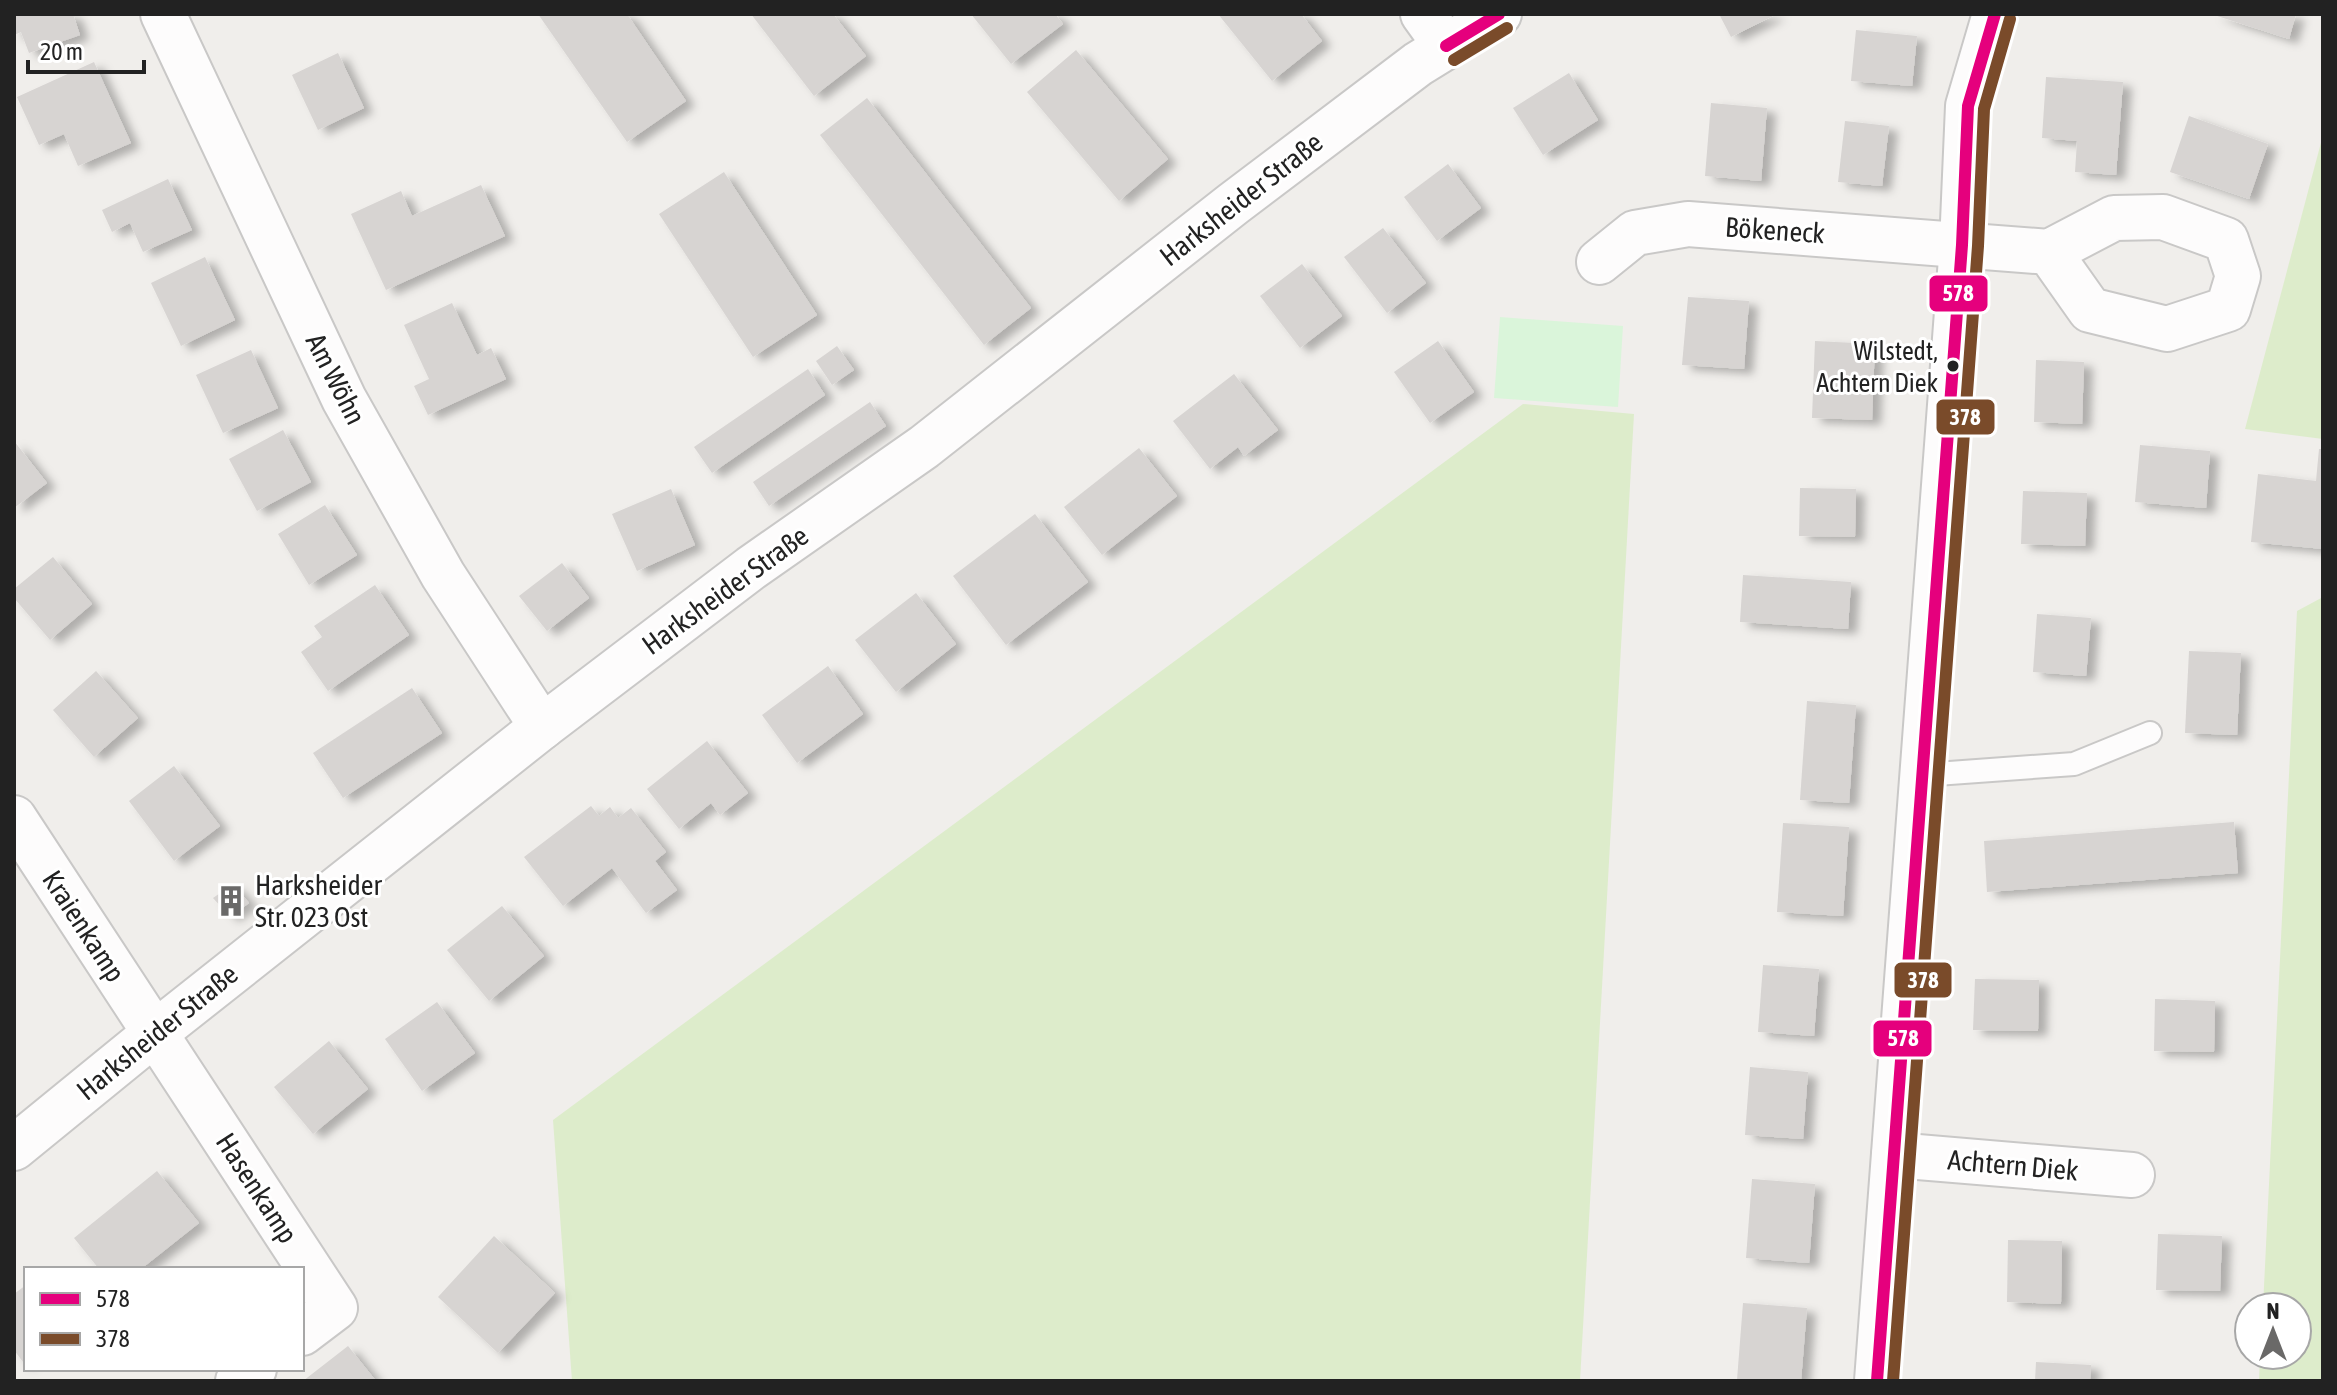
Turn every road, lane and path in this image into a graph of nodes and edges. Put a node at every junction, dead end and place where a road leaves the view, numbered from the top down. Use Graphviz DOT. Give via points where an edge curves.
graph roads {
  1 [pos="163,14"];
  2 [pos="1499,14"];
  3 [pos="1995,14"];
  4 [pos="1434,30"];
  5 [pos="1962,245"];
  6 [pos="2049,252"];
  7 [pos="1599,262"];
  8 [pos="542,727"];
  9 [pos="2150,733"];
  10 [pos="1922,775"];
  11 [pos="14,818"];
  12 [pos="155,1033"];
  13 [pos="14,1148"];
  14 [pos="1894,1155"];
  15 [pos="2132,1175"];
  16 [pos="304,1331"];
  17 [pos="1877,1381"];
  1 -- 8 [label="street, Am Wöhn" via="344,399 443,575"];
  2 -- 4 [label="street, Harksheider Straße"];
  3 -- 5 [label="street" via="1968,106"];
  4 -- 8 [label="street, Harksheider Straße" via="1418,64 924,447 751,568"];
  5 -- 6 [label="street, Bökeneck"];
  5 -- 7 [label="street, Bökeneck" via="1688,224 1635,233"];
  5 -- 10 [label="street"];
  8 -- 12 [label="street, Harksheider Straße"];
  9 -- 10 [label="lane" via="2074,764"];
  10 -- 14 [label="street"];
  11 -- 12 [label="street, Kraienkamp"];
  12 -- 13 [label="street, Harksheider Straße"];
  12 -- 16 [label="street, Hasenkamp" via="335,1308"];
  14 -- 15 [label="street, Achtern Diek"];
  14 -- 17 [label="street"];
}
